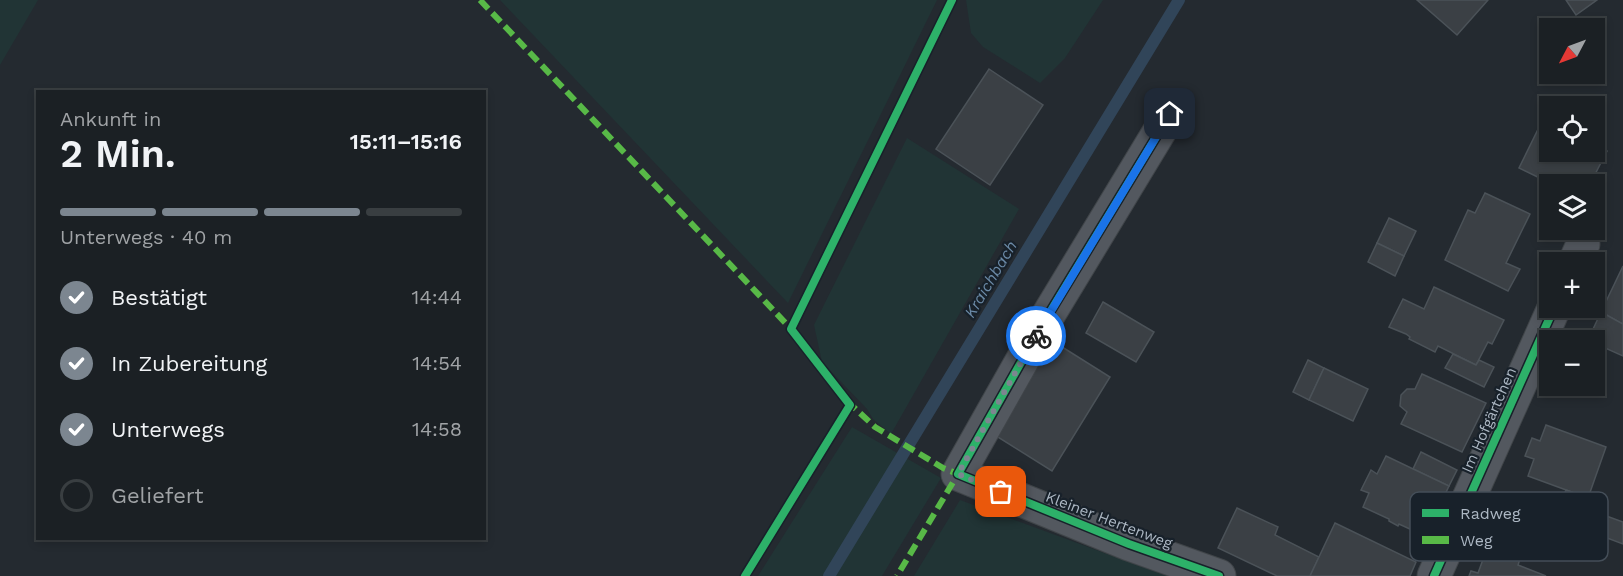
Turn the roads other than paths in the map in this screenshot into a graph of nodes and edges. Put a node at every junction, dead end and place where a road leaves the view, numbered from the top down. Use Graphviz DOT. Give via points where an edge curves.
graph roads {
  1 [pos="1170,114"];
  2 [pos="1550,318"];
  3 [pos="1472,492"];
  4 [pos="1441,561"];
  5 [pos="1219,576"];
  6 [pos="1434,576"];
  1 -- 5 [label="street, Kleiner Hertenweg" via="1041,327 958,474"];
  2 -- 3 [label="street, Im Hofgärtchen"];
  4 -- 6 [label="street, Im Hofgärtchen"];
}
